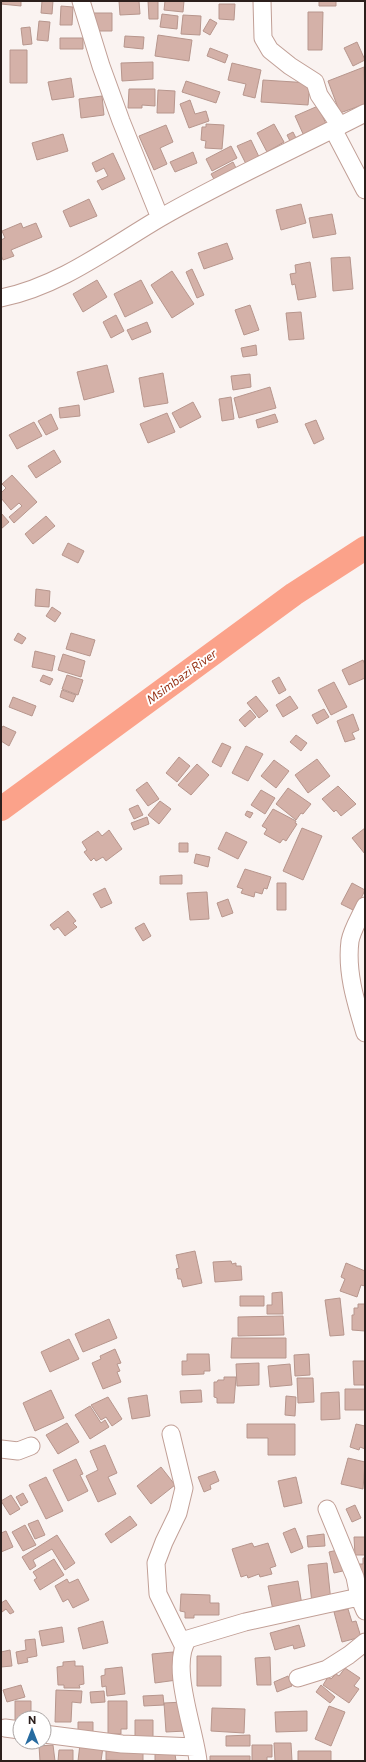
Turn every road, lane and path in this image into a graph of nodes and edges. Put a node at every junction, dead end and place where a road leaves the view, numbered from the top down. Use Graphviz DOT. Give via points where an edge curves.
graph roads {
  1 [pos="80,1"];
  2 [pos="262,1"];
  3 [pos="365,112"];
  4 [pos="336,127"];
  5 [pos="365,190"];
  6 [pos="160,218"];
  7 [pos="1,298"];
  8 [pos="365,906"];
  9 [pos="365,1033"];
  10 [pos="171,1434"];
  11 [pos="31,1446"];
  12 [pos="1,1449"];
  13 [pos="326,1509"];
  14 [pos="362,1604"];
  15 [pos="365,1642"];
  16 [pos="183,1645"];
  17 [pos="298,1678"];
  18 [pos="52,1735"];
  19 [pos="196,1754"];
  1 -- 6 [label="street" via="121,121"];
  2 -- 4 [label="street" via="263,38 270,50 315,82"];
  3 -- 4 [label="street"];
  4 -- 5 [label="street"];
  4 -- 6 [label="street"];
  6 -- 7 [label="street" via="73,270 47,283"];
  8 -- 9 [label="street" via="350,939 351,981"];
  10 -- 16 [label="street" via="184,1488 178,1513 156,1563 158,1594"];
  11 -- 12 [label="street" via="18,1451"];
  13 -- 14 [label="street" via="355,1577"];
  14 -- 16 [label="street" via="245,1622 193,1637"];
  15 -- 17 [label="street" via="326,1669"];
  16 -- 19 [label="street" via="182,1682"];
  18 -- 19 [label="street"];
}
